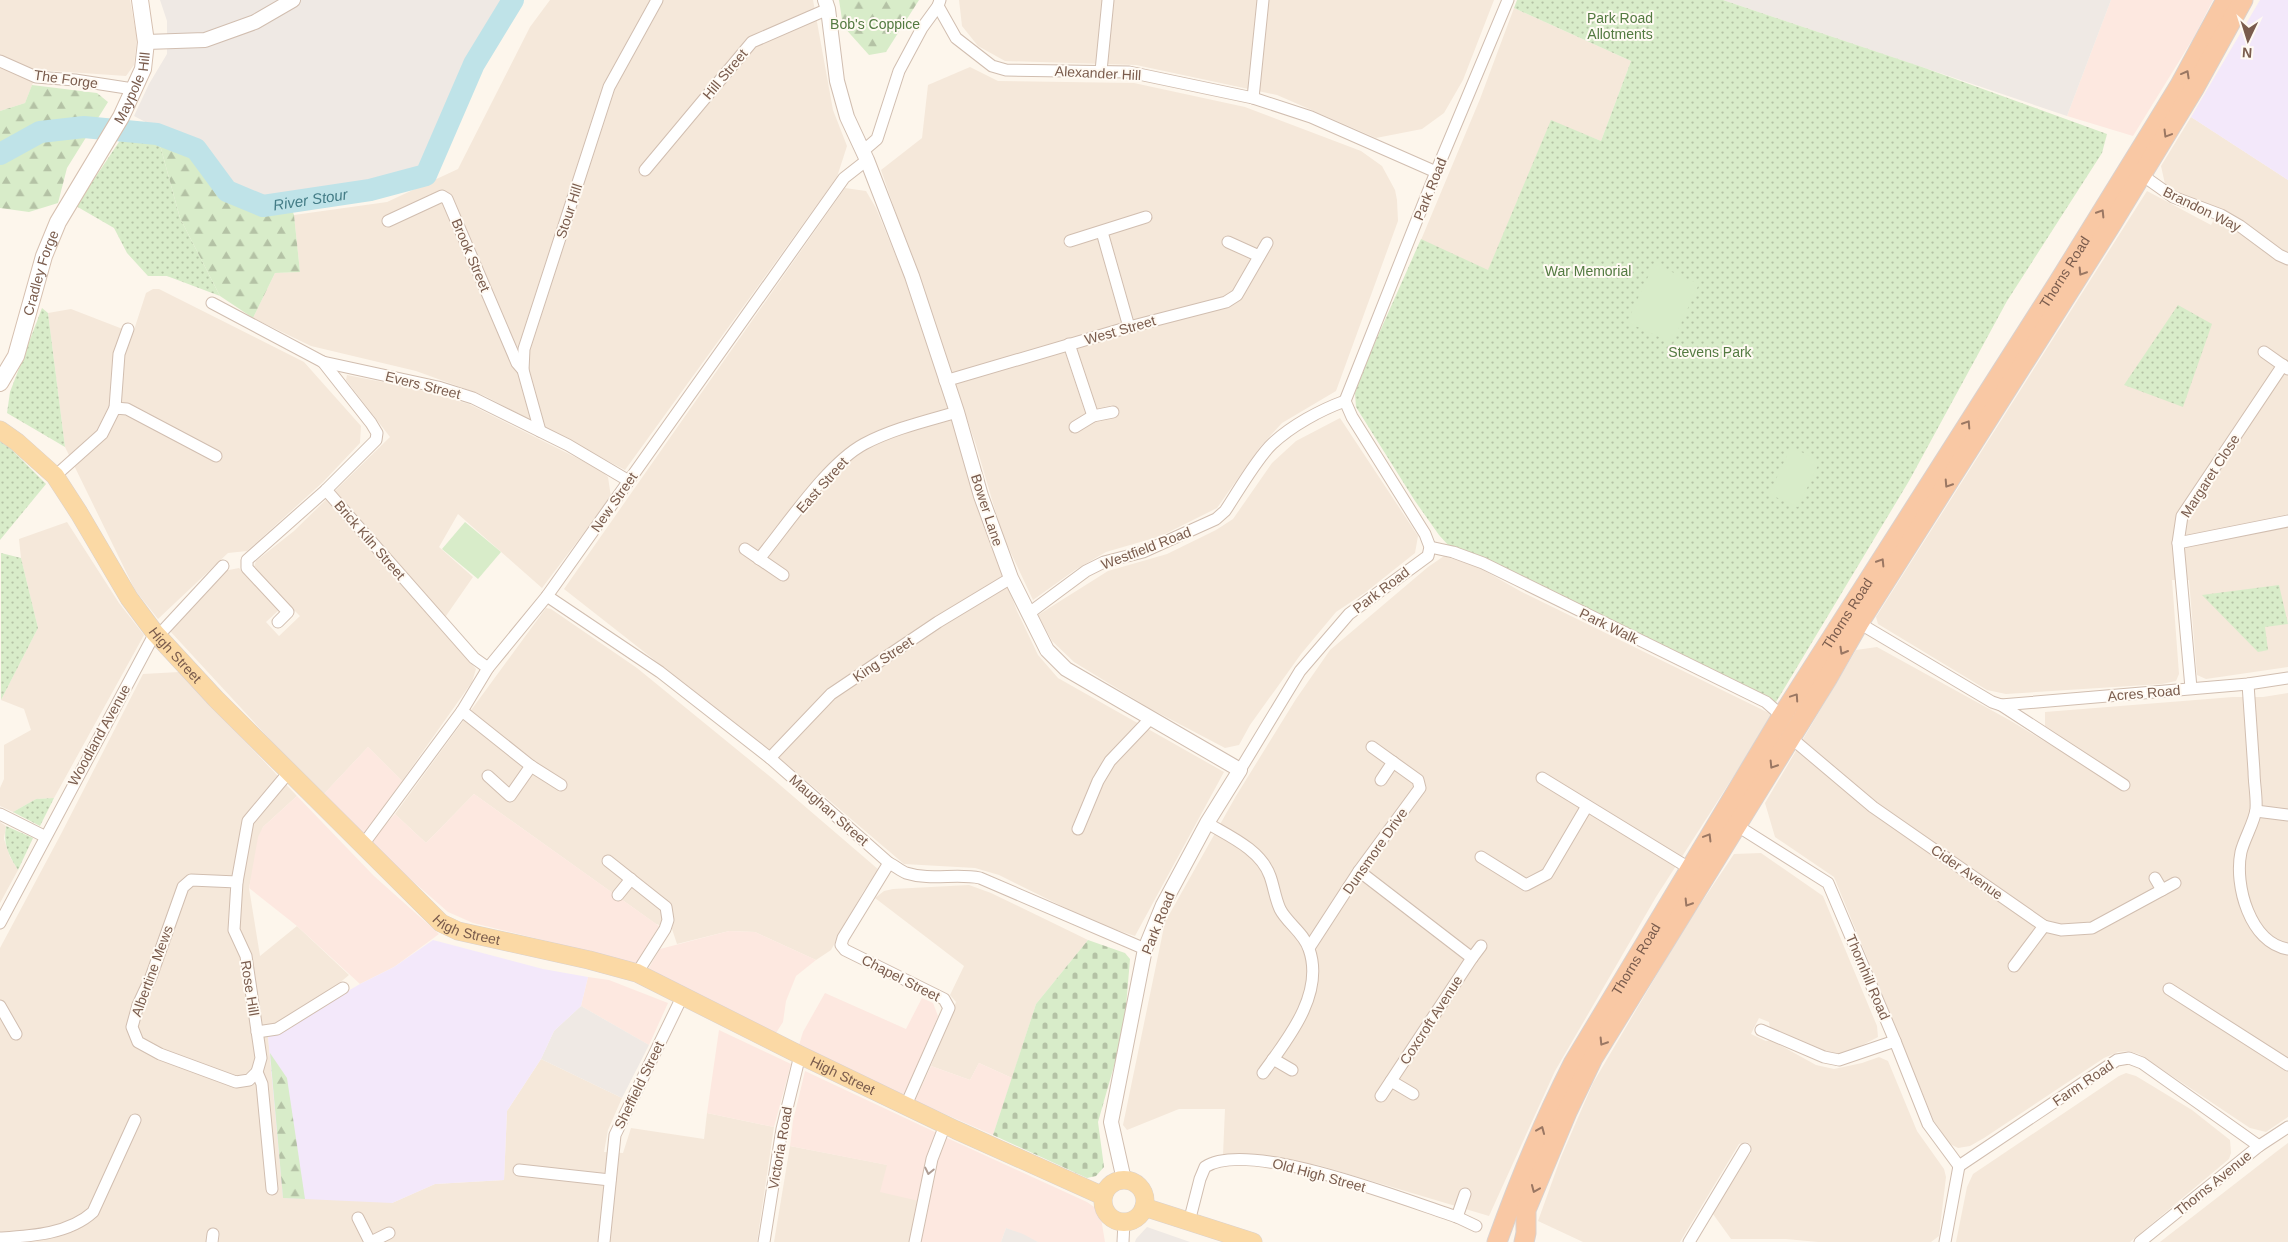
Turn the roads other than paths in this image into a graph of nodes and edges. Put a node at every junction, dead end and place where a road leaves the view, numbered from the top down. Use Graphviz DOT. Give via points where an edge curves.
graph roads {
  1 [pos="140,0"];
  2 [pos="293,0"];
  3 [pos="657,0"];
  4 [pos="1108,0"];
  5 [pos="1263,0"];
  6 [pos="1508,0"];
  7 [pos="2226,0"];
  8 [pos="2243,0"];
  9 [pos="939,3"];
  10 [pos="827,4"];
  11 [pos="146,42"];
  12 [pos="0,61"];
  13 [pos="1101,71"];
  14 [pos="133,89"];
  15 [pos="1252,98"];
  16 [pos="865,156"];
  17 [pos="90,168"];
  18 [pos="645,170"];
  19 [pos="1436,172"];
  20 [pos="2142,175"];
  21 [pos="1146,218"];
  22 [pos="388,221"];
  23 [pos="1102,232"];
  24 [pos="1070,241"];
  25 [pos="1228,242"];
  26 [pos="1267,243"];
  27 [pos="1258,256"];
  28 [pos="2288,259"];
  29 [pos="212,303"];
  30 [pos="1129,326"];
  31 [pos="128,329"];
  32 [pos="1069,344"];
  33 [pos="2264,352"];
  34 [pos="323,362"];
  35 [pos="2285,367"];
  36 [pos="523,370"];
  37 [pos="945,381"];
  38 [pos="0,383"];
  39 [pos="1346,401"];
  40 [pos="115,408"];
  41 [pos="957,412"];
  42 [pos="1112,412"];
  43 [pos="1093,416"];
  44 [pos="1075,427"];
  45 [pos="0,430"];
  46 [pos="540,431"];
  47 [pos="216,456"];
  48 [pos="55,476"];
  49 [pos="629,481"];
  50 [pos="326,490"];
  51 [pos="2288,521"];
  52 [pos="2178,542"];
  53 [pos="1430,547"];
  54 [pos="745,549"];
  55 [pos="759,559"];
  56 [pos="223,566"];
  57 [pos="783,575"];
  58 [pos="1011,578"];
  59 [pos="547,596"];
  60 [pos="1028,614"];
  61 [pos="278,622"];
  62 [pos="1859,623"];
  63 [pos="156,634"];
  64 [pos="488,668"];
  65 [pos="2288,678"];
  66 [pos="2248,684"];
  67 [pos="2191,688"];
  68 [pos="2001,705"];
  69 [pos="462,711"];
  70 [pos="1782,716"];
  71 [pos="1150,719"];
  72 [pos="1790,738"];
  73 [pos="1372,747"];
  74 [pos="770,758"];
  75 [pos="1393,762"];
  76 [pos="531,766"];
  77 [pos="1240,770"];
  78 [pos="289,772"];
  79 [pos="488,776"];
  80 [pos="1542,778"];
  81 [pos="1381,780"];
  82 [pos="561,785"];
  83 [pos="2124,786"];
  84 [pos="1587,806"];
  85 [pos="2256,811"];
  86 [pos="0,814"];
  87 [pos="2288,815"];
  88 [pos="1206,823"];
  89 [pos="1736,825"];
  90 [pos="1078,830"];
  91 [pos="44,836"];
  92 [pos="362,846"];
  93 [pos="1481,857"];
  94 [pos="608,861"];
  95 [pos="889,863"];
  96 [pos="1689,868"];
  97 [pos="1359,871"];
  98 [pos="2155,878"];
  99 [pos="631,880"];
  100 [pos="237,882"];
  101 [pos="2176,883"];
  102 [pos="2162,890"];
  103 [pos="618,895"];
  104 [pos="0,922"];
  105 [pos="2044,926"];
  106 [pos="1480,946"];
  107 [pos="1309,948"];
  108 [pos="1145,949"];
  109 [pos="2288,949"];
  110 [pos="1472,958"];
  111 [pos="2014,966"];
  112 [pos="636,973"];
  113 [pos="343,988"];
  114 [pos="2169,988"];
  115 [pos="683,995"];
  116 [pos="0,1006"];
  117 [pos="1761,1030"];
  118 [pos="258,1032"];
  119 [pos="16,1034"];
  120 [pos="1895,1041"];
  121 [pos="800,1055"];
  122 [pos="1273,1059"];
  123 [pos="2288,1065"];
  124 [pos="1292,1070"];
  125 [pos="257,1072"];
  126 [pos="1263,1073"];
  127 [pos="1391,1081"];
  128 [pos="1413,1094"];
  129 [pos="1381,1096"];
  130 [pos="906,1105"];
  131 [pos="135,1120"];
  132 [pos="945,1125"];
  133 [pos="2288,1126"];
  134 [pos="2259,1146"];
  135 [pos="1745,1149"];
  136 [pos="1959,1166"];
  137 [pos="520,1170"];
  138 [pos="610,1180"];
  139 [pos="1124,1180"];
  140 [pos="272,1189"];
  141 [pos="1465,1194"];
  142 [pos="1103,1196"];
  143 [pos="1144,1207"];
  144 [pos="1457,1217"];
  145 [pos="358,1218"];
  146 [pos="1124,1222"];
  147 [pos="1189,1222"];
  148 [pos="1476,1226"];
  149 [pos="389,1233"];
  150 [pos="0,1238"];
  151 [pos="1522,1240"];
  152 [pos="371,1242"];
  153 [pos="604,1242"];
  154 [pos="764,1242"];
  155 [pos="915,1242"];
  156 [pos="1123,1242"];
  157 [pos="1253,1242"];
  158 [pos="1495,1242"];
  159 [pos="1689,1242"];
  160 [pos="1945,1242"];
  161 [pos="2140,1242"];
  1 -- 11 [label="main road, Maypole Hill"];
  2 -- 11 [label="street" via="255,22 205,40"];
  3 -- 36 [label="street, Stour Hill" via="609,88 524,349"];
  4 -- 13 [label="street"];
  5 -- 15 [label="street"];
  6 -- 19 [label="street, Park Road"];
  70 -- 7 [label="highway, Thorns Road, one-way" via="2063,274 2180,85"];
  8 -- 20 [label="highway, Thorns Road, one-way" via="2196,87"];
  9 -- 13 [label="street, Alexander Hill" via="956,38 992,66 1006,70"];
  9 -- 16 [label="street, Alexander Hill" via="899,72 877,139"];
  10 -- 16 [label="street, Bower Lane" via="837,82 847,117"];
  10 -- 18 [label="street, Hill Street" via="752,42"];
  11 -- 14 [label="main road, Maypole Hill" via="143,69"];
  12 -- 14 [label="street, The Forge" via="36,77"];
  13 -- 15 [label="street, Alexander Hill" via="1129,72"];
  14 -- 17 [label="main road, Maypole Hill"];
  15 -- 19 [label="street, Alexander Hill" via="1311,117"];
  16 -- 37 [label="street, Bower Lane" via="912,276"];
  16 -- 49 [label="street, New Street" via="844,178"];
  17 -- 38 [label="main road, Cradley Forge" via="58,222 44,256 16,356"];
  19 -- 39 [label="street, Park Road"];
  20 -- 28 [label="street, Brandon Way" via="2173,198 2221,215"];
  20 -- 62 [label="highway, Thorns Road, one-way"];
  21 -- 23 [label="street"];
  22 -- 36 [label="street, Brook Street" via="442,196 447,199 512,354"];
  23 -- 24 [label="street"];
  23 -- 30 [label="street"];
  25 -- 27 [label="street"];
  26 -- 27 [label="street, West Street"];
  27 -- 30 [label="street, West Street" via="1237,295 1226,302"];
  29 -- 34 [label="street, Evers Street"];
  30 -- 32 [label="street, West Street"];
  31 -- 40 [label="street" via="119,354"];
  32 -- 37 [label="street, West Street"];
  32 -- 43 [label="street"];
  33 -- 35 [label="street, Margaret Close"];
  34 -- 46 [label="street, Evers Street" via="438,386 473,398"];
  34 -- 50 [label="street, Brick Kiln Street" via="376,433 376,440"];
  35 -- 52 [label="street, Margaret Close" via="2182,516"];
  36 -- 46 [label="street, Stour Hill"];
  37 -- 41 [label="street, Bower Lane"];
  39 -- 53 [label="street" via="1352,417"];
  39 -- 60 [label="street, Westfield Road" via="1331,406 1270,445 1225,511 1216,519 1143,552 1104,562 1086,571"];
  40 -- 47 [label="street" via="127,409"];
  40 -- 48 [label="street" via="102,434"];
  41 -- 55 [label="street, East Street" via="890,433 864,444 844,458"];
  41 -- 58 [label="street, Bower Lane"];
  42 -- 43 [label="street"];
  43 -- 44 [label="street"];
  45 -- 48 [label="main road, High Street"];
  46 -- 49 [label="street, Evers Street"];
  48 -- 63 [label="main road, High Street" via="80,512 129,598"];
  49 -- 59 [label="street, New Street"];
  50 -- 61 [label="street" via="247,560 247,568 288,612"];
  50 -- 64 [label="street, Brick Kiln Street" via="474,658"];
  51 -- 52 [label="street"];
  52 -- 67 [label="street, Margaret Close"];
  53 -- 70 [label="street, Park Walk" via="1483,563 1766,702"];
  53 -- 77 [label="street, Park Road" via="1428,556 1349,614 1336,628 1300,671"];
  54 -- 55 [label="street"];
  55 -- 57 [label="street"];
  56 -- 63 [label="street, Woodland Avenue"];
  58 -- 60 [label="street, Bower Lane"];
  58 -- 74 [label="street, King Street" via="938,622 831,694"];
  59 -- 64 [label="street, New Street"];
  59 -- 74 [label="street, Maughan Street" via="660,672"];
  60 -- 71 [label="street, Bower Lane" via="1047,650 1066,669"];
  62 -- 68 [label="street"];
  62 -- 72 [label="highway, Thorns Road, one-way"];
  63 -- 78 [label="main road, High Street"];
  63 -- 91 [label="street, Woodland Avenue"];
  64 -- 69 [label="street, New Street"];
  65 -- 66 [label="street, Acres Road"];
  66 -- 67 [label="street, Acres Road"];
  66 -- 85 [label="street"];
  67 -- 68 [label="street, Acres Road"];
  68 -- 83 [label="street"];
  69 -- 76 [label="street"];
  69 -- 92 [label="street, New Street"];
  96 -- 70 [label="highway, Thorns Road, one-way"];
  71 -- 77 [label="street, Bower Lane"];
  71 -- 90 [label="street" via="1110,761"];
  72 -- 89 [label="highway, Thorns Road, one-way"];
  72 -- 105 [label="street, Cider Avenue" via="1873,807"];
  73 -- 75 [label="street, Dunsmore Drive"];
  74 -- 95 [label="street, Maughan Street"];
  75 -- 81 [label="street"];
  75 -- 97 [label="street, Dunsmore Drive" via="1418,780 1420,788"];
  76 -- 79 [label="street" via="510,796"];
  76 -- 82 [label="street"];
  77 -- 88 [label="street, Park Road"];
  78 -- 92 [label="main road, High Street"];
  78 -- 100 [label="street, Rose Hill" via="248,822"];
  80 -- 84 [label="street"];
  84 -- 93 [label="street" via="1547,874 1526,885"];
  84 -- 96 [label="street"];
  85 -- 87 [label="street"];
  85 -- 109 [label="street" via="2241,854 2241,888 2253,919 2266,940"];
  86 -- 91 [label="street"];
  88 -- 107 [label="street" via="1254,853 1265,866 1281,910"];
  88 -- 108 [label="street, Park Road" via="1163,905"];
  89 -- 120 [label="street, Thornhill Road" via="1828,883"];
  89 -- 151 [label="highway, Thorns Road, one-way" via="1593,1058 1526,1210"];
  91 -- 104 [label="street, Woodland Avenue"];
  92 -- 112 [label="main road, High Street" via="430,914 458,931"];
  94 -- 99 [label="street"];
  95 -- 108 [label="street, Maughan Street" via="907,873 930,877 962,875 980,878"];
  95 -- 130 [label="street, Chapel Street" via="841,945 845,950 944,999 949,1008"];
  158 -- 96 [label="highway, Thorns Road, one-way" via="1548,1113"];
  97 -- 107 [label="street, Dunsmore Drive"];
  97 -- 110 [label="street"];
  98 -- 102 [label="street"];
  99 -- 103 [label="street"];
  99 -- 112 [label="street" via="666,907 668,920"];
  100 -- 118 [label="street, Rose Hill" via="234,930 246,956"];
  100 -- 125 [label="street, Albertine Mews" via="191,880 184,887 132,1028 138,1042 160,1054 236,1082 249,1080"];
  101 -- 102 [label="street, Cider Avenue"];
  102 -- 105 [label="street, Cider Avenue" via="2092,928 2061,930"];
  105 -- 111 [label="street"];
  106 -- 110 [label="street, Coxcroft Avenue"];
  107 -- 122 [label="street" via="1313,975 1307,1001"];
  108 -- 139 [label="street, Park Road" via="1111,1122"];
  110 -- 127 [label="street, Coxcroft Avenue"];
  112 -- 115 [label="main road, High Street"];
  113 -- 118 [label="street" via="277,1028"];
  114 -- 123 [label="street"];
  115 -- 121 [label="main road, High Street"];
  115 -- 138 [label="street, Sheffield Street" via="615,1135"];
  116 -- 119 [label="street"];
  117 -- 120 [label="street" via="1824,1057 1839,1060"];
  118 -- 125 [label="street, Rose Hill" via="261,1058"];
  120 -- 136 [label="street, Thornhill Road" via="1928,1124"];
  121 -- 130 [label="main road, High Street"];
  121 -- 154 [label="street, Victoria Road" via="782,1129"];
  122 -- 124 [label="street"];
  122 -- 126 [label="street"];
  125 -- 140 [label="street, Rose Hill" via="262,1084"];
  127 -- 128 [label="street"];
  127 -- 129 [label="street, Coxcroft Avenue"];
  130 -- 132 [label="main road, High Street"];
  131 -- 150 [label="street" via="110,1178 89,1216 71,1227"];
  132 -- 142 [label="main road, High Street"];
  132 -- 155 [label="street, one-way" via="932,1159"];
  133 -- 134 [label="street, Thorns Avenue"];
  134 -- 136 [label="street, Farm Road" via="2142,1063 2129,1058 2116,1060"];
  134 -- 161 [label="street, Thorns Avenue"];
  135 -- 159 [label="street"];
  136 -- 160 [label="street"];
  137 -- 138 [label="street"];
  138 -- 153 [label="street, Sheffield Street"];
  139 -- 142 [label="main road" via="1109,1185"];
  139 -- 143 [label="main road" via="1141,1188"];
  141 -- 144 [label="street"];
  142 -- 146 [label="main road" via="1106,1213"];
  143 -- 146 [label="main road" via="1136,1218"];
  143 -- 147 [label="main road"];
  144 -- 147 [label="street, Old High Street" via="1301,1167 1265,1160 1236,1160 1205,1167"];
  144 -- 148 [label="street, Old High Street"];
  145 -- 152 [label="street"];
  146 -- 156 [label="street"];
  147 -- 157 [label="main road"];
  149 -- 152 [label="street"];
}
